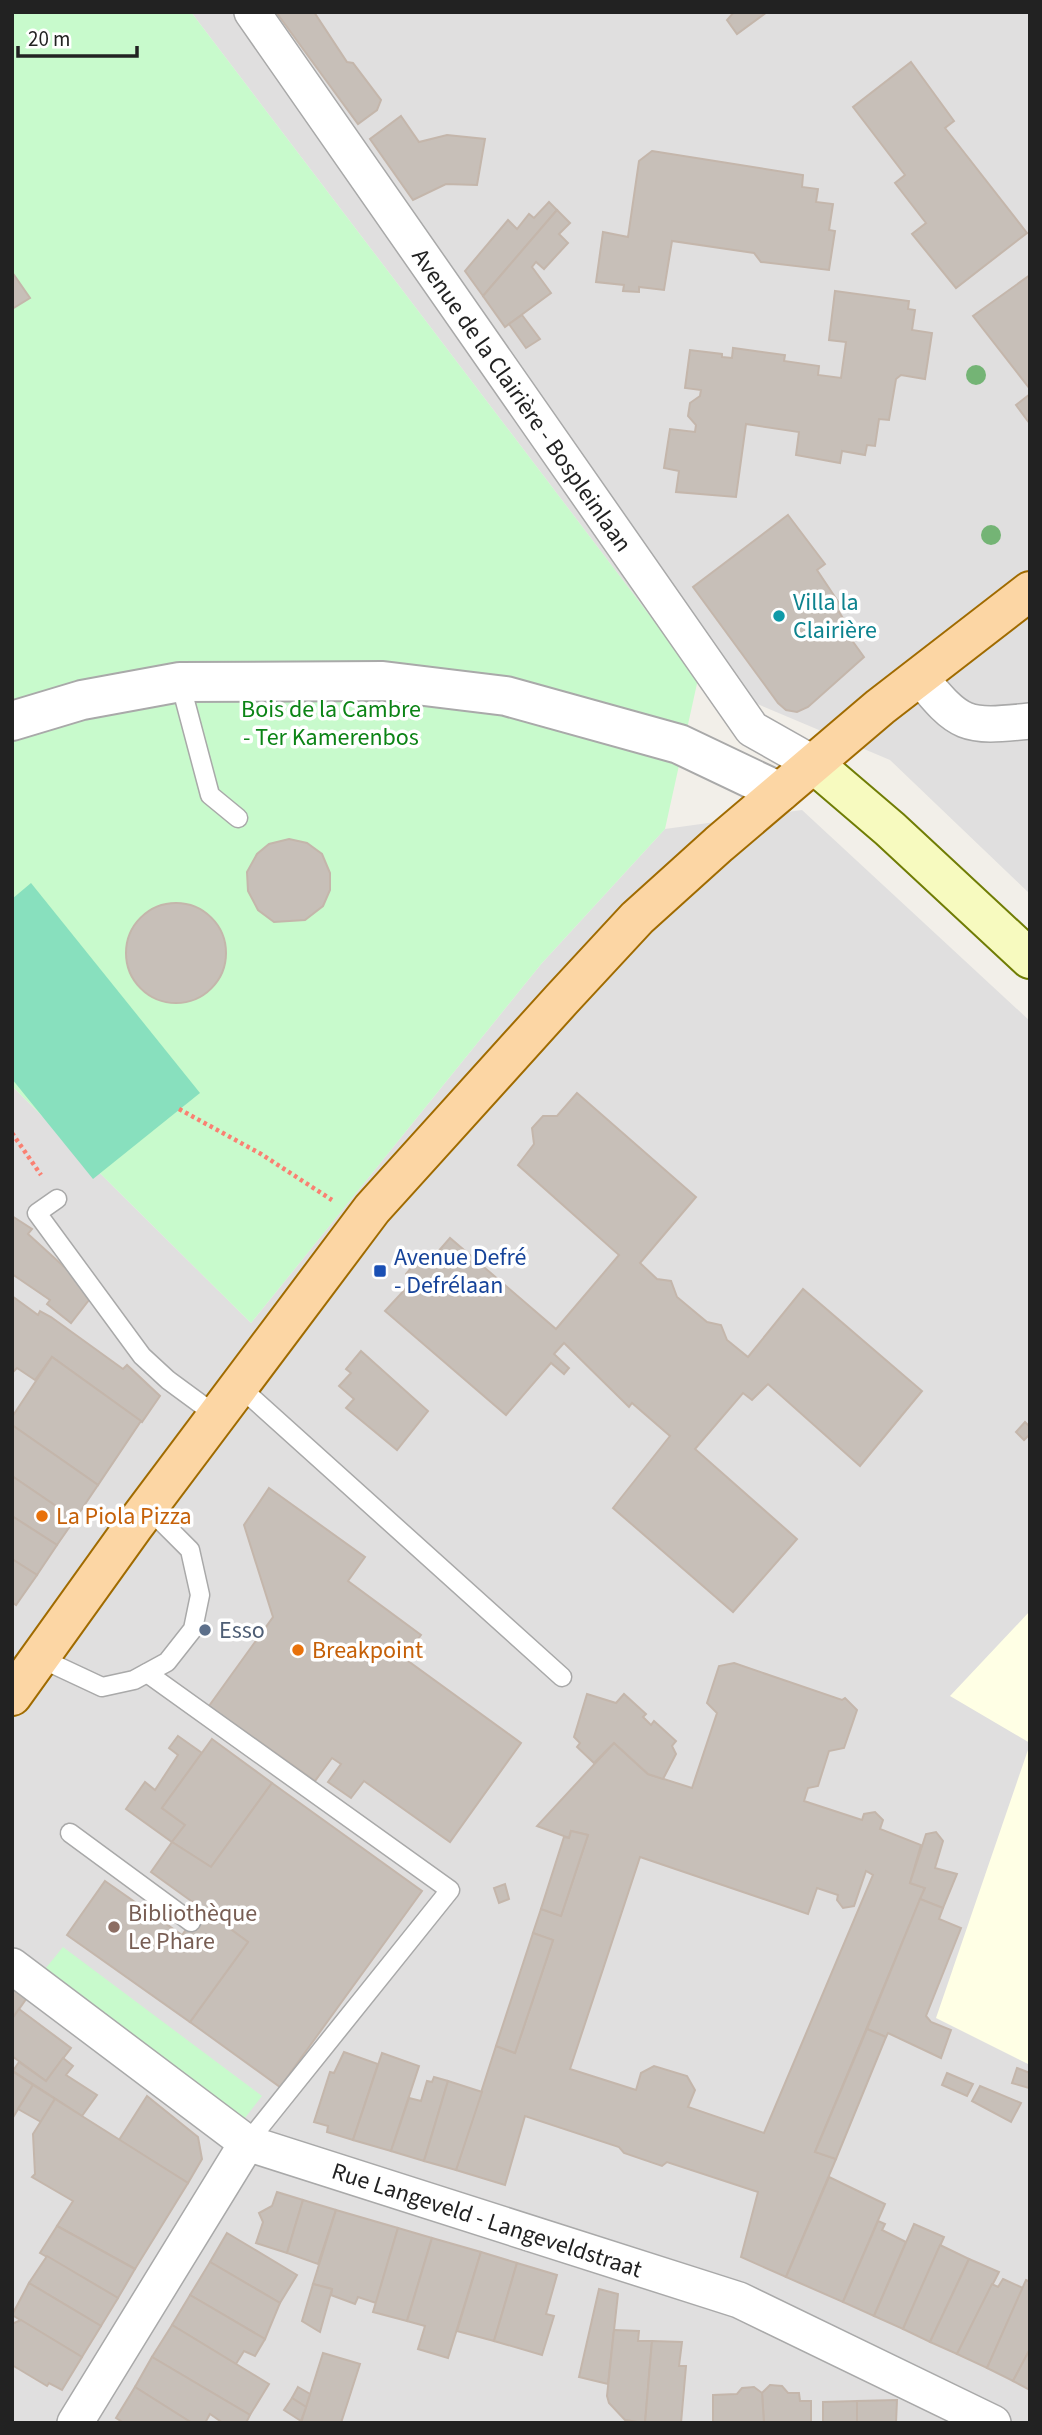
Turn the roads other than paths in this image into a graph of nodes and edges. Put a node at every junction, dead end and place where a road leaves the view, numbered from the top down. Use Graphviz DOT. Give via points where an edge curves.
graph roads {
  1 [pos="252,12"];
  2 [pos="1030,591"];
  3 [pos="919,676"];
  4 [pos="180,682"];
  5 [pos="1030,720"];
  6 [pos="12,721"];
  7 [pos="814,764"];
  8 [pos="780,792"];
  9 [pos="238,818"];
  10 [pos="1030,958"];
  11 [pos="57,1199"];
  12 [pos="228,1401"];
  13 [pos="148,1508"];
  14 [pos="40,1657"];
  15 [pos="147,1673"];
  16 [pos="562,1677"];
  17 [pos="12,1696"];
  18 [pos="70,1833"];
  19 [pos="191,1922"];
  20 [pos="12,1966"];
  21 [pos="247,2143"];
  22 [pos="75,2423"];
  23 [pos="993,2423"];
  1 -- 7 [label="street, Avenue de la Clairière - Bospleinlaan" via="752,729"];
  2 -- 3 [label="main road"];
  3 -- 5 [label="street" via="949,713 968,723"];
  3 -- 7 [label="main road"];
  4 -- 6 [label="street" via="82,700"];
  4 -- 8 [label="street" via="383,681 506,696 679,744"];
  4 -- 9 [label="lane" via="211,795"];
  7 -- 8 [label="main road"];
  7 -- 10 [label="main road"];
  8 -- 12 [label="main road" via="637,918 362,1223"];
  11 -- 12 [label="lane" via="37,1213 142,1356 168,1380"];
  12 -- 13 [label="main road"];
  12 -- 16 [label="lane"];
  13 -- 14 [label="main road"];
  13 -- 15 [label="lane" via="190,1550 200,1595 193,1629 167,1662"];
  14 -- 15 [label="lane" via="102,1687"];
  14 -- 17 [label="main road"];
  15 -- 21 [label="lane" via="450,1890"];
  18 -- 19 [label="lane"];
  20 -- 21 [label="street, Rue Langeveld - Langeveldstraat"];
  21 -- 22 [label="street"];
  21 -- 23 [label="street, Rue Langeveld - Langeveldstraat" via="739,2300"];
}
